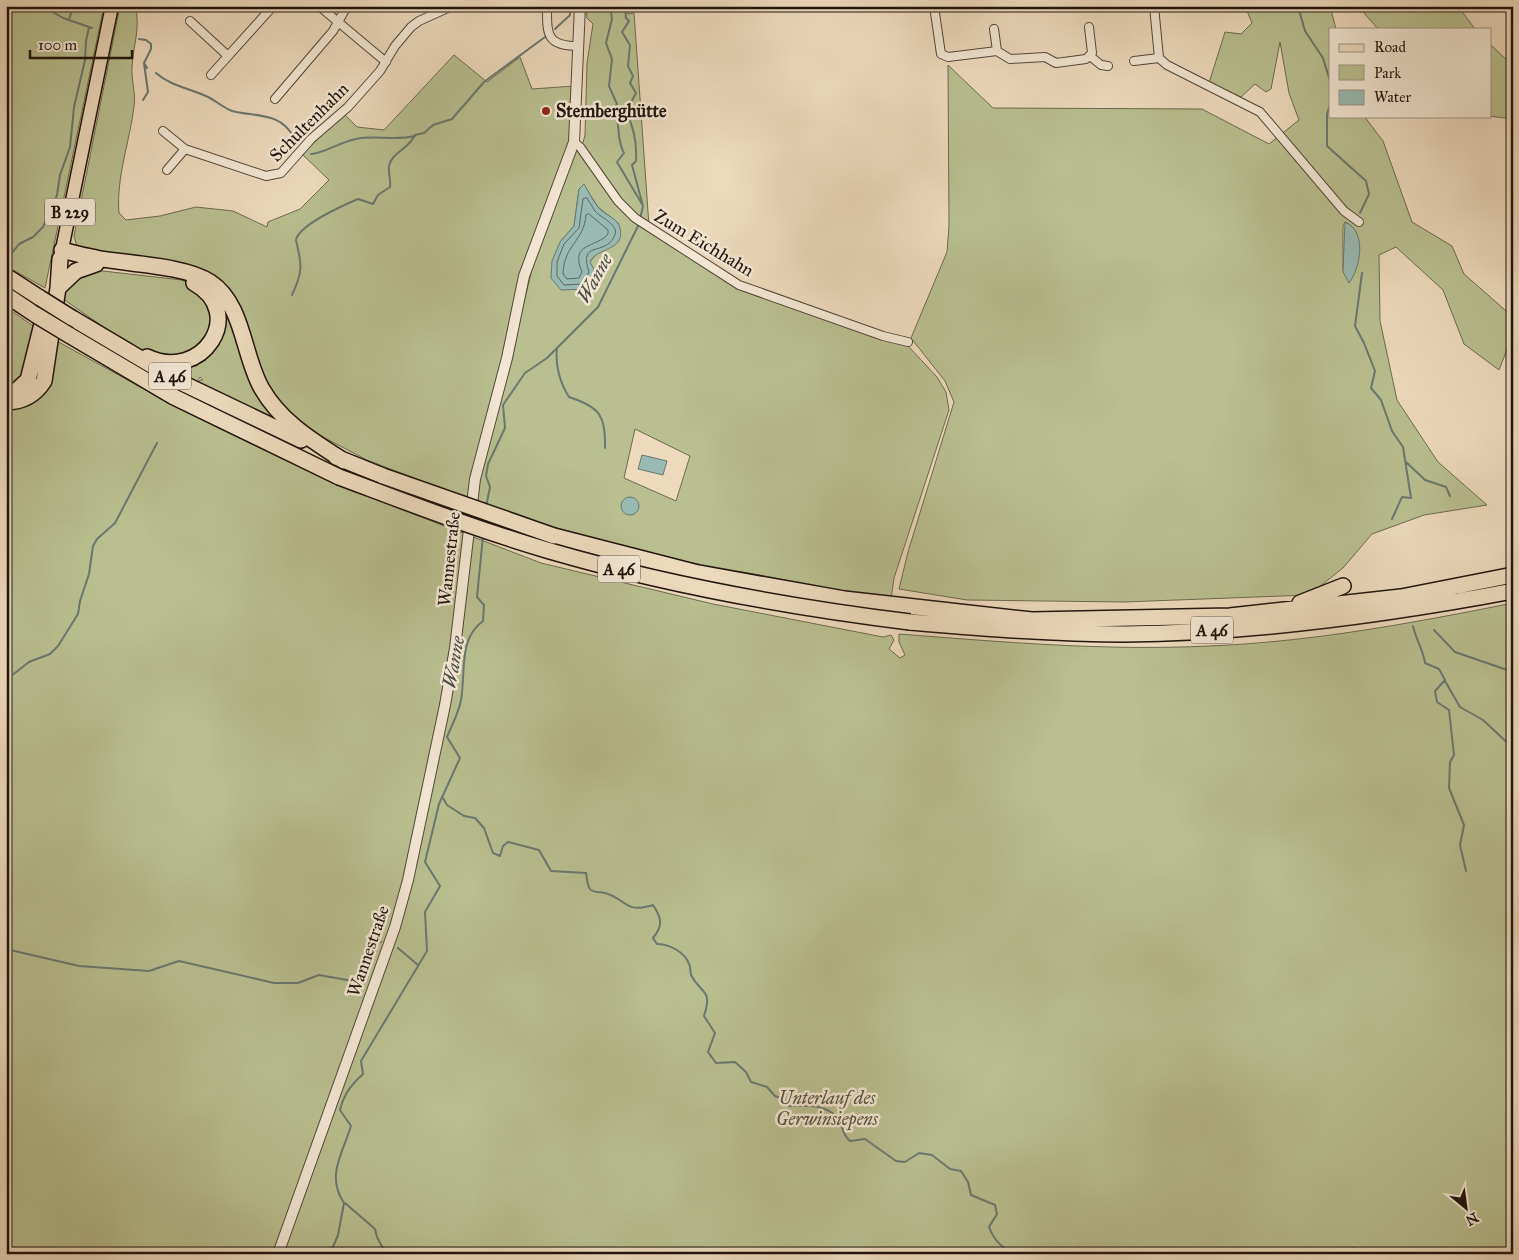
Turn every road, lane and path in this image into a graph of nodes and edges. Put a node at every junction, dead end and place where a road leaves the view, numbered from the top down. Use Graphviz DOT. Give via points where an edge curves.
graph roads {
  1 [pos="112,6"];
  2 [pos="273,6"];
  3 [pos="319,6"];
  4 [pos="347,6"];
  5 [pos="452,6"];
  6 [pos="547,6"];
  7 [pos="580,6"];
  8 [pos="934,6"];
  9 [pos="1154,6"];
  10 [pos="190,21"];
  11 [pos="338,22"];
  12 [pos="1089,27"];
  13 [pos="994,30"];
  14 [pos="578,46"];
  15 [pos="997,51"];
  16 [pos="228,56"];
  17 [pos="1090,56"];
  18 [pos="1158,58"];
  19 [pos="386,62"];
  20 [pos="1134,62"];
  21 [pos="1108,66"];
  22 [pos="210,75"];
  23 [pos="274,99"];
  24 [pos="163,131"];
  25 [pos="574,142"];
  26 [pos="185,149"];
  27 [pos="167,170"];
  28 [pos="1359,222"];
  29 [pos="61,254"];
  30 [pos="96,264"];
  31 [pos="6,276"];
  32 [pos="58,288"];
  33 [pos="10,299"];
  34 [pos="90,329"];
  35 [pos="908,342"];
  36 [pos="6,394"];
  37 [pos="6,402"];
  38 [pos="345,461"];
  39 [pos="1513,575"];
  40 [pos="1343,586"];
  41 [pos="1513,591"];
  42 [pos="910,615"];
  43 [pos="1230,616"];
  44 [pos="278,1254"];
  1 -- 29 [label="main road, B 229"];
  2 -- 16 [label="street"];
  3 -- 11 [label="street"];
  4 -- 11 [label="street"];
  5 -- 19 [label="street" via="419,21 395,46"];
  6 -- 14 [label="street" via="548,31 552,40 560,45"];
  7 -- 14 [label="street, Wannestraße"];
  8 -- 15 [label="street" via="941,54 948,57"];
  9 -- 18 [label="street"];
  10 -- 16 [label="street"];
  11 -- 19 [label="street"];
  11 -- 23 [label="street"];
  12 -- 17 [label="street"];
  13 -- 15 [label="street"];
  14 -- 25 [label="street, Wannestraße"];
  15 -- 17 [label="street" via="1010,59 1045,57 1056,63"];
  16 -- 22 [label="street"];
  17 -- 21 [label="street" via="1101,65"];
  18 -- 20 [label="street"];
  18 -- 28 [label="street" via="1260,112 1344,211"];
  19 -- 26 [label="street, Schultenhahn" via="348,107 276,175 266,176"];
  24 -- 26 [label="street, Schultenhahn"];
  25 -- 35 [label="street, Zum Eichhahn" via="618,201 635,218 739,285"];
  25 -- 44 [label="street, Wannestraße" via="524,276 507,358 475,479 455,648 402,901"];
  26 -- 27 [label="street"];
  29 -- 30 [label="highway"];
  29 -- 32 [label="highway"];
  29 -- 36 [label="highway" via="53,274 30,375 22,387"];
  29 -- 38 [label="highway" via="181,271 210,282 231,306 251,367 271,403 298,431"];
  30 -- 32 [label="highway" via="76,271"];
  30 -- 34 [label="highway" via="190,280 209,294 216,307 218,325 214,338 204,351 179,362 152,359"];
  31 -- 34 [label="highway, A 46, bridge"];
  32 -- 37 [label="highway" via="44,381 26,398"];
  33 -- 42 [label="highway, A 46, bridge" via="174,397 339,477 485,531 696,588 847,614"];
  34 -- 38 [label="highway, A 46" via="180,382"];
  38 -- 42 [label="highway, A 46, bridge" via="563,538 698,572"];
  39 -- 43 [label="highway, A 46" via="1401,597"];
  40 -- 43 [label="highway" via="1307,602"];
  41 -- 42 [label="highway, A 46" via="1414,609 1318,621 1126,634 1033,632"];
  42 -- 43 [label="highway, A 46" via="1032,620"];
}
